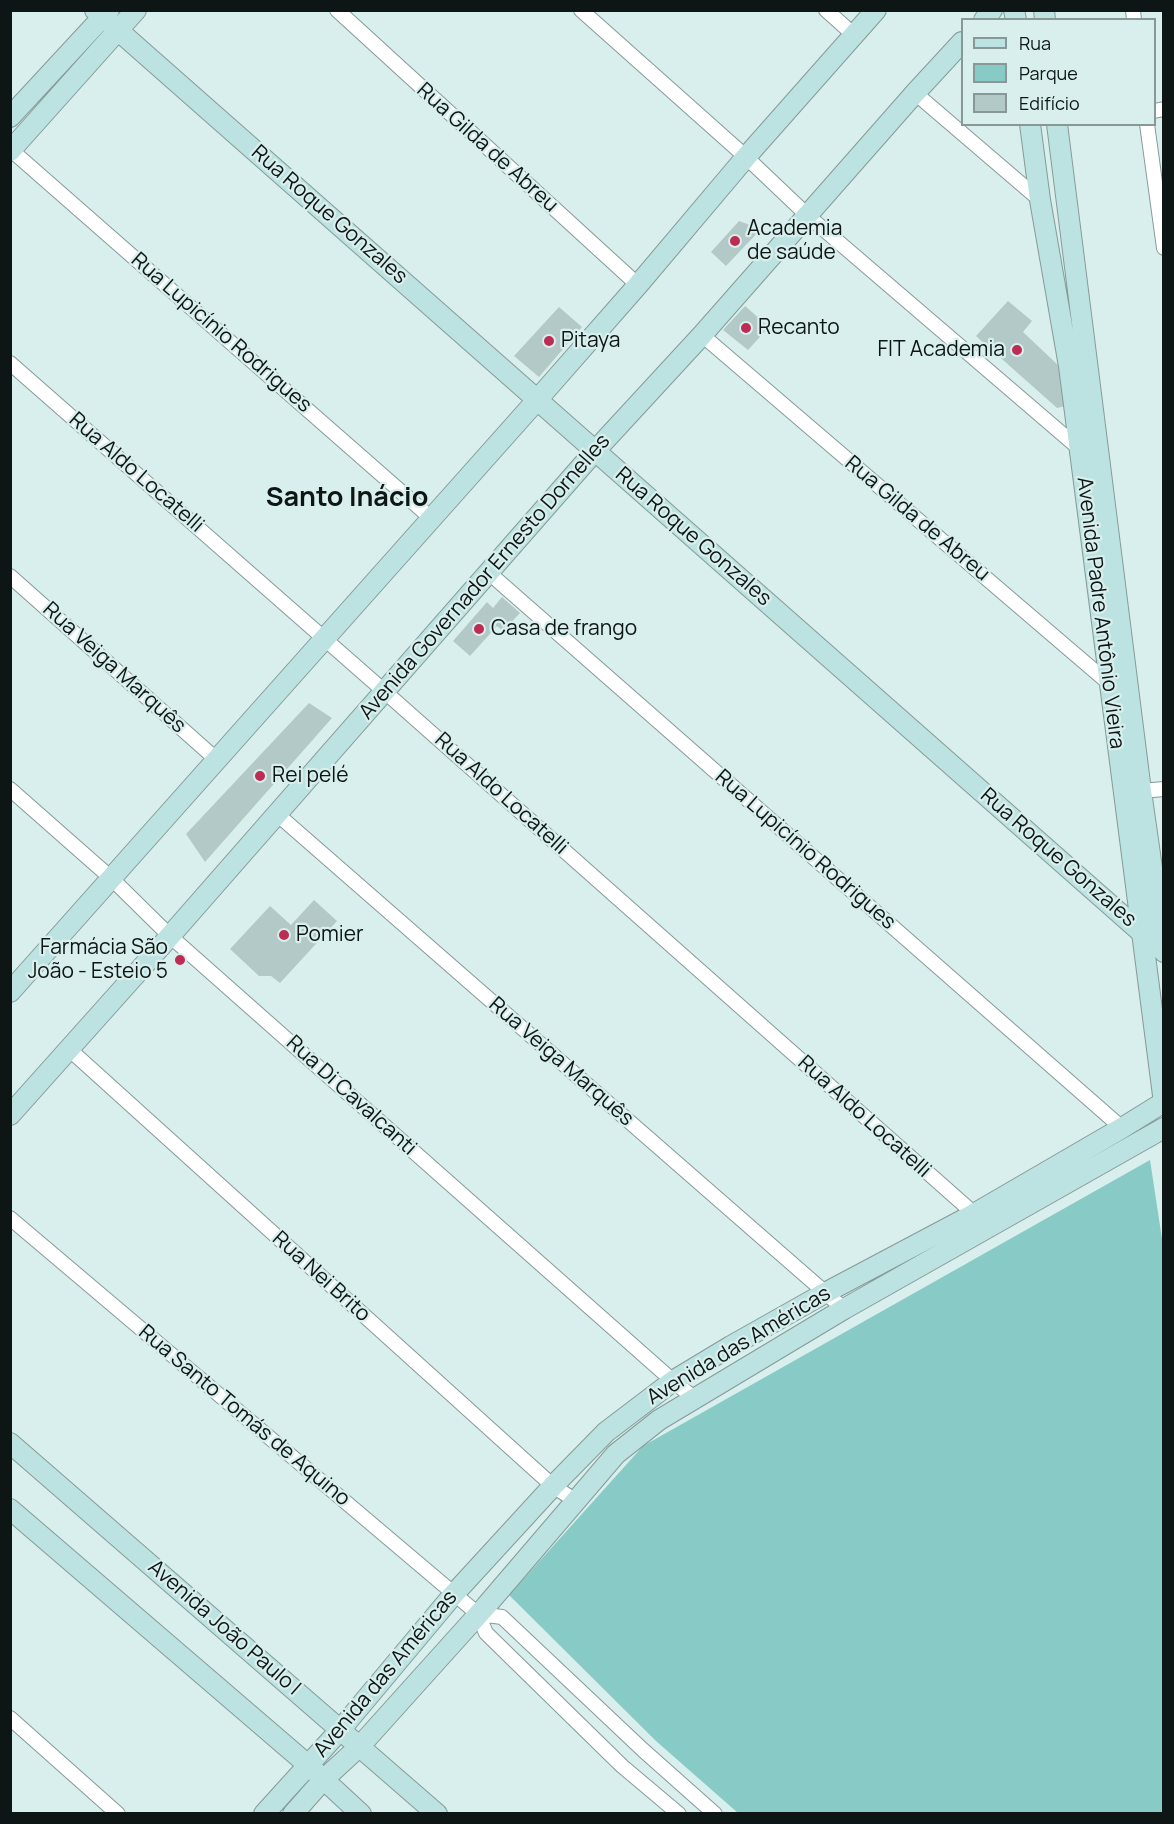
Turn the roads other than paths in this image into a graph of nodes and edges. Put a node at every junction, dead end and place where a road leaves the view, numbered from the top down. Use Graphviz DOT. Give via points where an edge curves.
graph roads {
  1 [pos="136,10"];
  2 [pos="337,10"];
  3 [pos="581,10"];
  4 [pos="826,10"];
  5 [pos="876,10"];
  6 [pos="102,13"];
  7 [pos="118,30"];
  8 [pos="854,35"];
  9 [pos="961,44"];
  10 [pos="915,93"];
  11 [pos="10,117"];
  12 [pos="1030,126"];
  13 [pos="1057,126"];
  14 [pos="1147,126"];
  15 [pos="11,150"];
  16 [pos="746,158"];
  17 [pos="1040,200"];
  18 [pos="807,215"];
  19 [pos="1164,248"];
  20 [pos="638,285"];
  21 [pos="702,335"];
  22 [pos="10,363"];
  23 [pos="537,400"];
  24 [pos="1079,448"];
  25 [pos="595,451"];
  26 [pos="1102,474"];
  27 [pos="431,518"];
  28 [pos="488,572"];
  29 [pos="10,576"];
  30 [pos="324,638"];
  31 [pos="1109,683"];
  32 [pos="384,691"];
  33 [pos="1131,704"];
  34 [pos="217,760"];
  35 [pos="10,789"];
  36 [pos="1164,789"];
  37 [pos="1132,794"];
  38 [pos="278,814"];
  39 [pos="111,878"];
  40 [pos="1151,931"];
  41 [pos="170,936"];
  42 [pos="1164,952"];
  43 [pos="10,992"];
  44 [pos="69,1049"];
  45 [pos="1161,1069"];
  46 [pos="1163,1102"];
  47 [pos="10,1115"];
  48 [pos="1122,1128"];
  49 [pos="1164,1128"];
  50 [pos="974,1214"];
  51 [pos="10,1218"];
  52 [pos="989,1228"];
  53 [pos="825,1293"];
  54 [pos="844,1309"];
  55 [pos="673,1381"];
  56 [pos="694,1399"];
  57 [pos="10,1443"];
  58 [pos="554,1486"];
  59 [pos="576,1501"];
  60 [pos="10,1509"];
  61 [pos="453,1594"];
  62 [pos="478,1614"];
  63 [pos="10,1718"];
  64 [pos="341,1729"];
  65 [pos="360,1746"];
  66 [pos="308,1765"];
  67 [pos="323,1780"];
  68 [pos="118,1814"];
  69 [pos="264,1814"];
  70 [pos="293,1814"];
  71 [pos="361,1814"];
  72 [pos="437,1814"];
  73 [pos="679,1814"];
  74 [pos="715,1814"];
  1 -- 7 [label="main road"];
  2 -- 20 [label="street, Rua Gilda de Abreu"];
  3 -- 16 [label="street"];
  4 -- 8 [label="street"];
  5 -- 8 [label="main road"];
  6 -- 7 [label="main road, Rua Roque Gonzales"];
  6 -- 11 [label="main road"];
  7 -- 15 [label="main road"];
  7 -- 23 [label="main road, Rua Roque Gonzales"];
  8 -- 16 [label="main road"];
  9 -- 10 [label="main road, Avenida Governador Ernesto Dornelles"];
  10 -- 17 [label="street"];
  10 -- 18 [label="main road, Avenida Governador Ernesto Dornelles"];
  12 -- 17 [label="main road, Avenida Padre Antônio Vieira"];
  13 -- 26 [label="main road, Avenida Padre Antônio Vieira"];
  14 -- 19 [label="street"];
  15 -- 27 [label="street, Rua Lupicínio Rodrigues"];
  16 -- 18 [label="street"];
  16 -- 20 [label="main road"];
  17 -- 24 [label="main road, Avenida Padre Antônio Vieira"];
  18 -- 21 [label="main road, Avenida Governador Ernesto Dornelles"];
  18 -- 24 [label="street"];
  20 -- 23 [label="main road"];
  21 -- 25 [label="main road, Avenida Governador Ernesto Dornelles"];
  21 -- 31 [label="street, Rua Gilda de Abreu"];
  22 -- 30 [label="street, Rua Aldo Locatelli"];
  23 -- 25 [label="main road, Rua Roque Gonzales"];
  23 -- 27 [label="main road"];
  24 -- 26 [label="street"];
  24 -- 31 [label="main road, Avenida Padre Antônio Vieira"];
  25 -- 28 [label="main road, Avenida Governador Ernesto Dornelles"];
  25 -- 40 [label="main road, Rua Roque Gonzales"];
  26 -- 33 [label="main road, Avenida Padre Antônio Vieira"];
  27 -- 30 [label="main road"];
  28 -- 32 [label="main road, Avenida Governador Ernesto Dornelles"];
  28 -- 48 [label="street, Rua Lupicínio Rodrigues"];
  29 -- 34 [label="street, Rua Veiga Marquês"];
  30 -- 32 [label="street, Rua Aldo Locatelli"];
  30 -- 34 [label="main road"];
  31 -- 33 [label="street, Rua Gilda de Abreu"];
  31 -- 37 [label="main road, Avenida Padre Antônio Vieira"];
  32 -- 38 [label="main road, Avenida Governador Ernesto Dornelles"];
  32 -- 50 [label="street, Rua Aldo Locatelli"];
  33 -- 37 [label="main road, Avenida Padre Antônio Vieira"];
  34 -- 39 [label="main road"];
  35 -- 39 [label="street, Rua Di Cavalcanti"];
  36 -- 37 [label="street"];
  37 -- 40 [label="main road, Avenida Padre Antônio Vieira"];
  38 -- 41 [label="main road, Avenida Governador Ernesto Dornelles"];
  38 -- 53 [label="street, Rua Veiga Marquês"];
  39 -- 41 [label="street, Rua Di Cavalcanti"];
  39 -- 43 [label="main road"];
  40 -- 42 [label="main road, Avenida Padre Antônio Vieira"];
  40 -- 45 [label="main road, Avenida Padre Antônio Vieira"];
  41 -- 44 [label="main road, Avenida Governador Ernesto Dornelles"];
  41 -- 55 [label="street, Rua Di Cavalcanti"];
  44 -- 47 [label="main road, Avenida Governador Ernesto Dornelles"];
  44 -- 58 [label="street, Rua Nei Brito"];
  45 -- 46 [label="main road, Avenida Padre Antônio Vieira"];
  46 -- 48 [label="main road, Avenida das Américas"];
  48 -- 50 [label="main road, Avenida das Américas"];
  49 -- 52 [label="main road, Avenida das Américas"];
  50 -- 52 [label="street, Rua Aldo Locatelli"];
  50 -- 53 [label="main road, Avenida das Américas"];
  51 -- 61 [label="street, Rua Santo Tomás de Aquino"];
  52 -- 54 [label="main road, Avenida das Américas"];
  53 -- 54 [label="street, Rua Veiga Marquês"];
  53 -- 55 [label="main road, Avenida das Américas"];
  54 -- 56 [label="main road, Avenida das Américas"];
  55 -- 56 [label="street, Rua Di Cavalcanti"];
  55 -- 58 [label="main road, Avenida das Américas" via="606,1432"];
  56 -- 59 [label="main road, Avenida das Américas" via="658,1420 616,1454"];
  57 -- 64 [label="main road, Avenida João Paulo I"];
  58 -- 59 [label="street, Rua Nei Brito"];
  58 -- 61 [label="main road, Avenida das Américas"];
  59 -- 62 [label="main road, Avenida das Américas"];
  60 -- 66 [label="main road"];
  61 -- 62 [label="street, Rua Santo Tomás de Aquino"];
  61 -- 64 [label="main road, Avenida das Américas"];
  62 -- 65 [label="main road, Avenida das Américas"];
  62 -- 73 [label="street" via="486,1633 622,1766"];
  62 -- 74 [label="street" via="502,1617"];
  63 -- 68 [label="street"];
  64 -- 65 [label="main road, Avenida João Paulo I"];
  64 -- 66 [label="main road, Avenida das Américas"];
  65 -- 67 [label="main road, Avenida das Américas"];
  65 -- 72 [label="main road, Avenida João Paulo I"];
  66 -- 67 [label="main road"];
  66 -- 69 [label="main road, Avenida das Américas"];
  67 -- 70 [label="main road, Avenida das Américas"];
  67 -- 71 [label="main road"];
}
